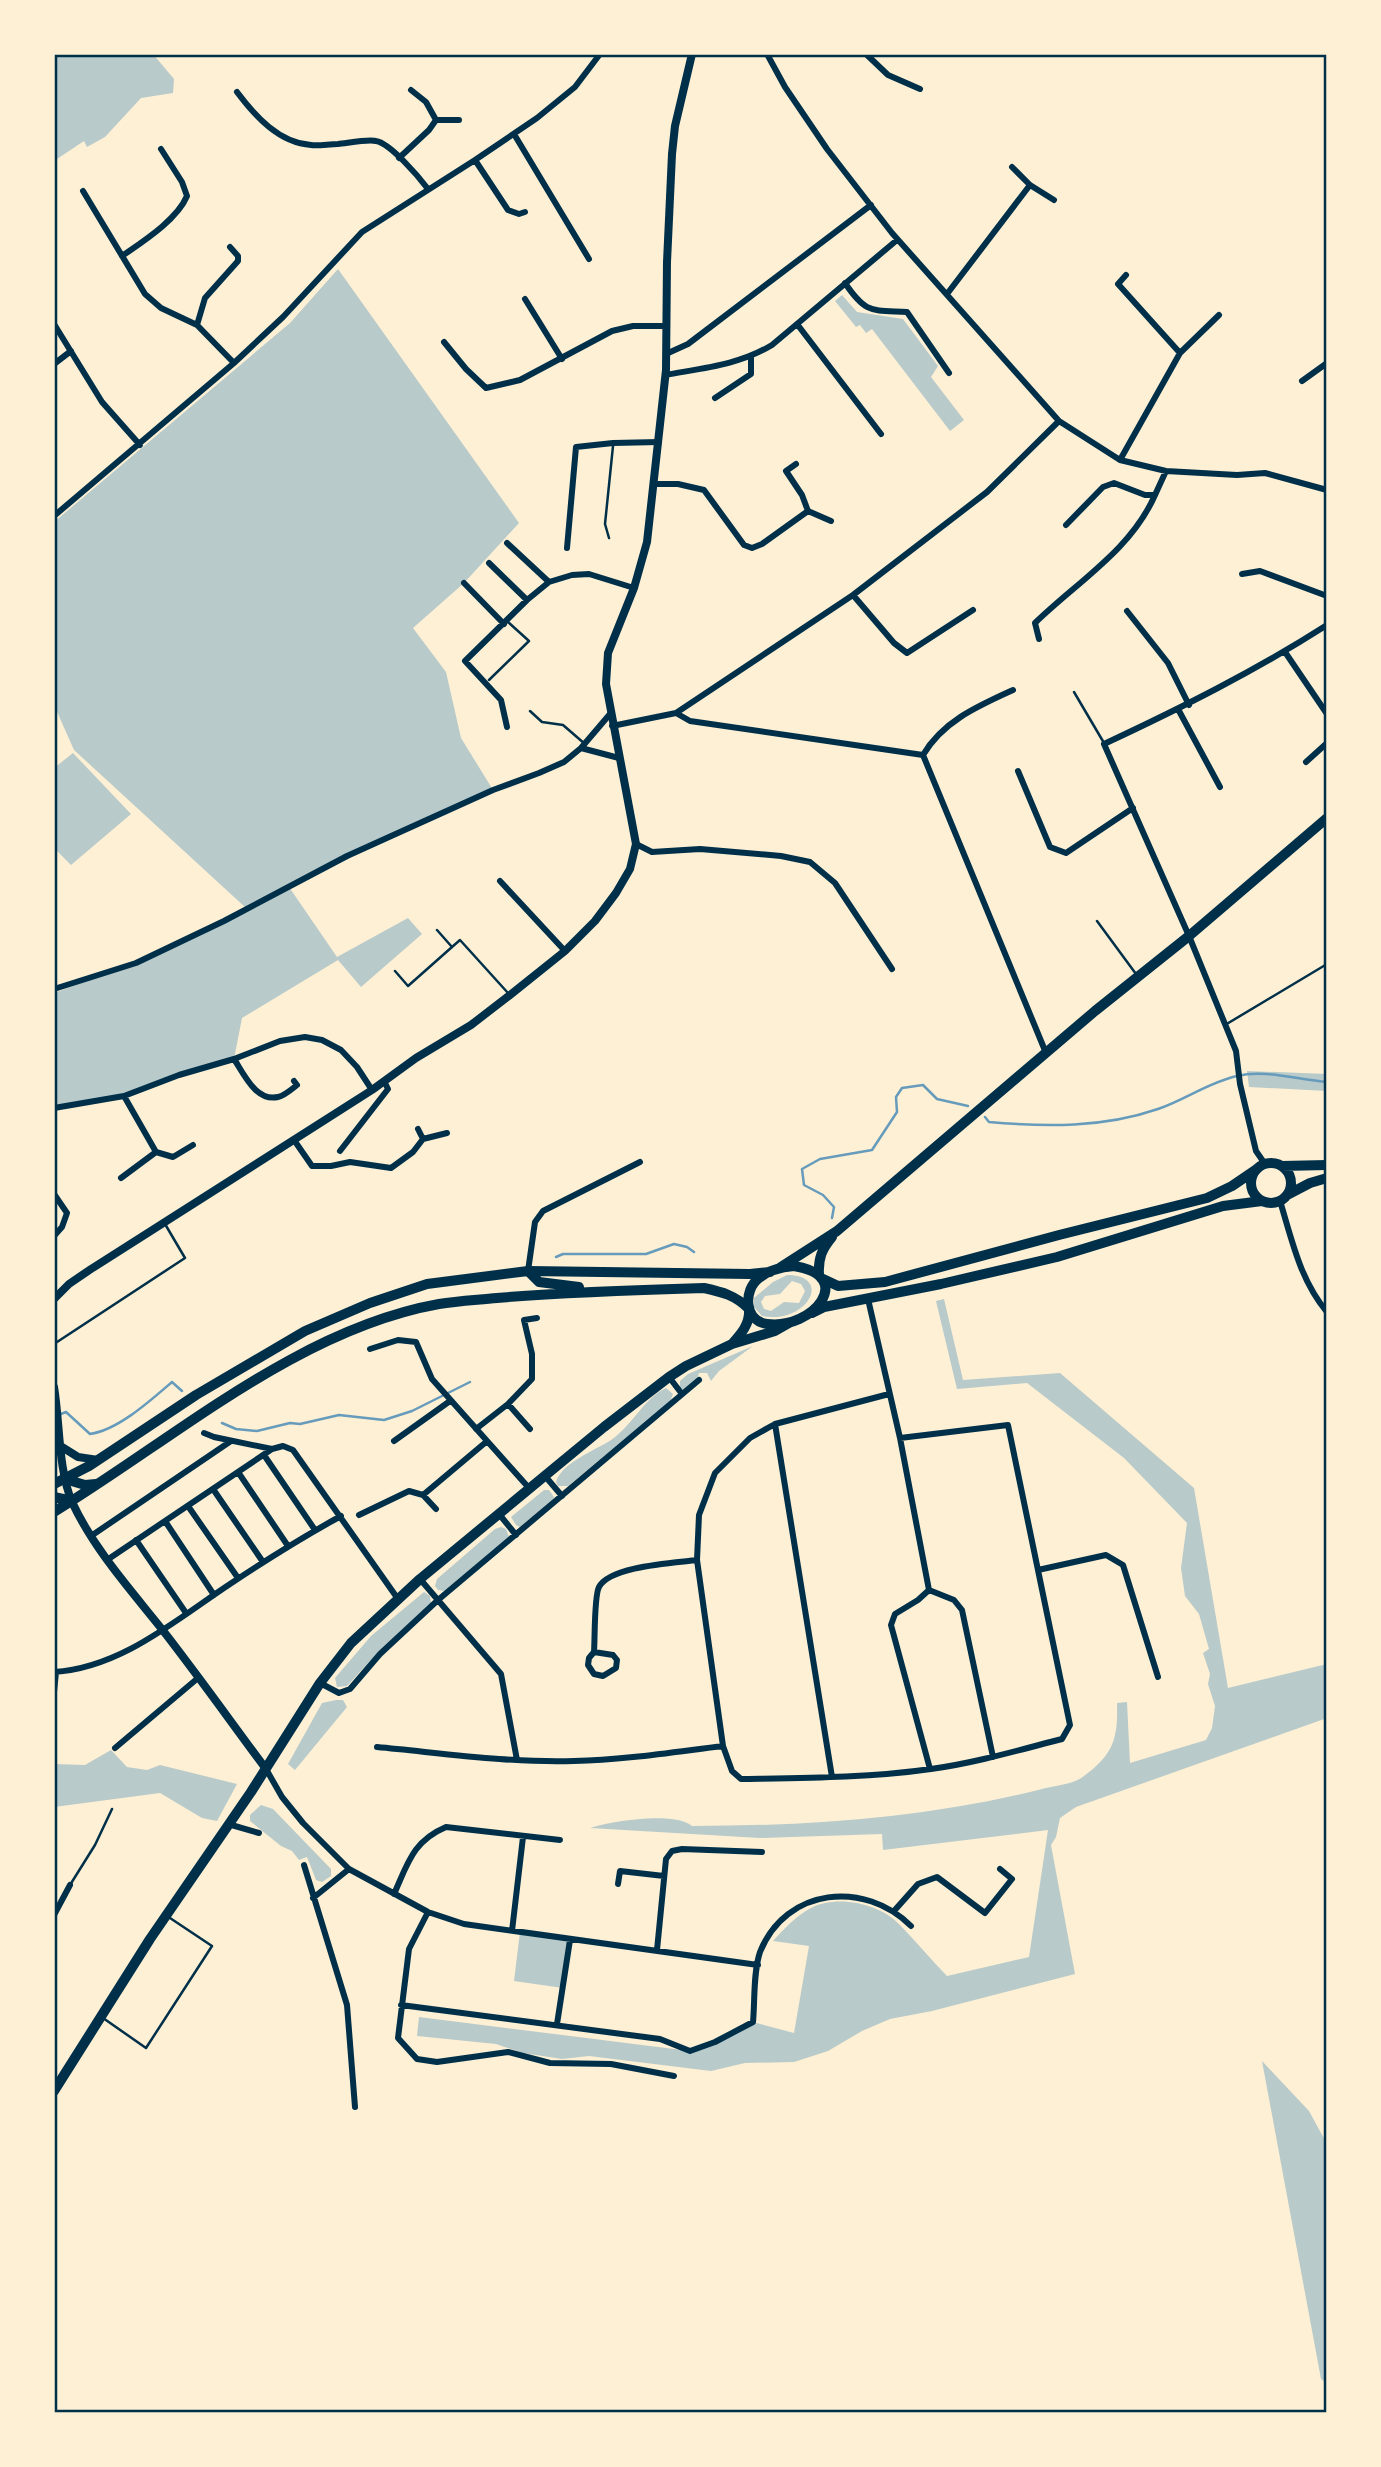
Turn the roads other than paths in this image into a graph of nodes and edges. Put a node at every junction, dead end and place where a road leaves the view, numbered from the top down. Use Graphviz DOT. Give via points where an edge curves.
graph roads {
  1 [pos="692,54"];
  2 [pos="767,54"];
  3 [pos="866,54"];
  4 [pos="599,55"];
  5 [pos="920,89"];
  6 [pos="411,90"];
  7 [pos="237,92"];
  8 [pos="436,120"];
  9 [pos="460,120"];
  10 [pos="514,134"];
  11 [pos="162,149"];
  12 [pos="399,158"];
  13 [pos="475,160"];
  14 [pos="1012,167"];
  15 [pos="1030,185"];
  16 [pos="428,189"];
  17 [pos="83,191"];
  18 [pos="1054,200"];
  19 [pos="871,205"];
  20 [pos="525,212"];
  21 [pos="897,240"];
  22 [pos="230,247"];
  23 [pos="1327,255"];
  24 [pos="122,256"];
  25 [pos="589,259"];
  26 [pos="1126,275"];
  27 [pos="845,283"];
  28 [pos="1327,289"];
  29 [pos="947,294"];
  30 [pos="525,299"];
  31 [pos="1219,315"];
  32 [pos="54,324"];
  33 [pos="797,324"];
  34 [pos="197,325"];
  35 [pos="665,326"];
  36 [pos="444,342"];
  37 [pos="71,351"];
  38 [pos="1180,353"];
  39 [pos="666,355"];
  40 [pos="751,358"];
  41 [pos="562,359"];
  42 [pos="234,363"];
  43 [pos="1327,363"];
  44 [pos="54,364"];
  45 [pos="949,373"];
  46 [pos="665,375"];
  47 [pos="1302,381"];
  48 [pos="715,398"];
  49 [pos="1059,421"];
  50 [pos="881,434"];
  51 [pos="659,442"];
  52 [pos="613,443"];
  53 [pos="140,445"];
  54 [pos="1120,460"];
  55 [pos="796,464"];
  56 [pos="1166,471"];
  57 [pos="654,484"];
  58 [pos="1327,490"];
  59 [pos="1155,495"];
  60 [pos="808,511"];
  61 [pos="54,516"];
  62 [pos="831,521"];
  63 [pos="1066,525"];
  64 [pos="609,538"];
  65 [pos="507,543"];
  66 [pos="567,548"];
  67 [pos="489,563"];
  68 [pos="1242,574"];
  69 [pos="549,582"];
  70 [pos="464,583"];
  71 [pos="634,588"];
  72 [pos="853,595"];
  73 [pos="1327,596"];
  74 [pos="527,600"];
  75 [pos="973,610"];
  76 [pos="1127,611"];
  77 [pos="506,623"];
  78 [pos="1327,625"];
  79 [pos="1039,639"];
  80 [pos="1285,652"];
  81 [pos="489,680"];
  82 [pos="1013,690"];
  83 [pos="1074,691"];
  84 [pos="1189,705"];
  85 [pos="1178,709"];
  86 [pos="530,711"];
  87 [pos="676,713"];
  88 [pos="610,714"];
  89 [pos="1327,714"];
  90 [pos="612,726"];
  91 [pos="507,727"];
  92 [pos="1327,743"];
  93 [pos="1104,744"];
  94 [pos="583,746"];
  95 [pos="923,755"];
  96 [pos="619,758"];
  97 [pos="1306,762"];
  98 [pos="1018,771"];
  99 [pos="1220,787"];
  100 [pos="1133,808"];
  101 [pos="1327,818"];
  102 [pos="636,844"];
  103 [pos="500,881"];
  104 [pos="1097,921"];
  105 [pos="437,929"];
  106 [pos="1189,936"];
  107 [pos="452,947"];
  108 [pos="565,951"];
  109 [pos="1327,964"];
  110 [pos="892,969"];
  111 [pos="395,971"];
  112 [pos="1138,976"];
  113 [pos="54,989"];
  114 [pos="510,995"];
  115 [pos="1225,1025"];
  116 [pos="1046,1053"];
  117 [pos="234,1059"];
  118 [pos="294,1081"];
  119 [pos="384,1082"];
  120 [pos="372,1090"];
  121 [pos="124,1096"];
  122 [pos="54,1108"];
  123 [pos="418,1129"];
  124 [pos="447,1133"];
  125 [pos="423,1139"];
  126 [pos="294,1140"];
  127 [pos="193,1145"];
  128 [pos="340,1151"];
  129 [pos="156,1152"];
  130 [pos="639,1162"];
  131 [pos="1327,1165"];
  132 [pos="1282,1166"];
  133 [pos="1261,1167"];
  134 [pos="121,1178"];
  135 [pos="1327,1178"];
  136 [pos="54,1194"];
  137 [pos="1284,1198"];
  138 [pos="1262,1201"];
  139 [pos="164,1223"];
  140 [pos="837,1231"];
  141 [pos="54,1236"];
  142 [pos="780,1267"];
  143 [pos="528,1271"];
  144 [pos="770,1272"];
  145 [pos="820,1276"];
  146 [pos="611,1290"];
  147 [pos="54,1299"];
  148 [pos="868,1299"];
  149 [pos="749,1309"];
  150 [pos="1327,1312"];
  151 [pos="812,1313"];
  152 [pos="537,1318"];
  153 [pos="524,1320"];
  154 [pos="516,1321"];
  155 [pos="793,1322"];
  156 [pos="54,1344"];
  157 [pos="732,1344"];
  158 [pos="370,1349"];
  159 [pos="669,1377"];
  160 [pos="699,1380"];
  161 [pos="54,1387"];
  162 [pos="682,1394"];
  163 [pos="889,1394"];
  164 [pos="450,1401"];
  165 [pos="508,1404"];
  166 [pos="775,1424"];
  167 [pos="476,1429"];
  168 [pos="530,1429"];
  169 [pos="204,1433"];
  170 [pos="900,1438"];
  171 [pos="231,1441"];
  172 [pos="394,1441"];
  173 [pos="486,1442"];
  174 [pos="62,1447"];
  175 [pos="274,1448"];
  176 [pos="264,1455"];
  177 [pos="98,1460"];
  178 [pos="238,1472"];
  179 [pos="545,1476"];
  180 [pos="65,1479"];
  181 [pos="100,1483"];
  182 [pos="54,1484"];
  183 [pos="214,1489"];
  184 [pos="529,1489"];
  185 [pos="424,1495"];
  186 [pos="562,1496"];
  187 [pos="54,1497"];
  188 [pos="72,1501"];
  189 [pos="188,1506"];
  190 [pos="436,1509"];
  191 [pos="54,1512"];
  192 [pos="499,1514"];
  193 [pos="359,1515"];
  194 [pos="341,1516"];
  195 [pos="165,1521"];
  196 [pos="315,1530"];
  197 [pos="516,1535"];
  198 [pos="91,1536"];
  199 [pos="136,1541"];
  200 [pos="288,1546"];
  201 [pos="107,1560"];
  202 [pos="697,1560"];
  203 [pos="263,1562"];
  204 [pos="1038,1570"];
  205 [pos="239,1578"];
  206 [pos="420,1579"];
  207 [pos="929,1590"];
  208 [pos="214,1595"];
  209 [pos="398,1599"];
  210 [pos="438,1600"];
  211 [pos="186,1613"];
  212 [pos="162,1629"];
  213 [pos="594,1652"];
  214 [pos="55,1672"];
  215 [pos="1158,1677"];
  216 [pos="198,1678"];
  217 [pos="320,1684"];
  218 [pos="54,1692"];
  219 [pos="723,1746"];
  220 [pos="377,1747"];
  221 [pos="115,1748"];
  222 [pos="993,1757"];
  223 [pos="517,1760"];
  224 [pos="266,1769"];
  225 [pos="930,1769"];
  226 [pos="832,1777"];
  227 [pos="112,1809"];
  228 [pos="228,1824"];
  229 [pos="259,1833"];
  230 [pos="523,1837"];
  231 [pos="559,1840"];
  232 [pos="762,1852"];
  233 [pos="304,1865"];
  234 [pos="349,1869"];
  235 [pos="1000,1869"];
  236 [pos="664,1877"];
  237 [pos="618,1884"];
  238 [pos="70,1885"];
  239 [pos="394,1894"];
  240 [pos="313,1898"];
  241 [pos="894,1910"];
  242 [pos="428,1912"];
  243 [pos="54,1915"];
  244 [pos="166,1916"];
  245 [pos="911,1926"];
  246 [pos="512,1931"];
  247 [pos="570,1940"];
  248 [pos="657,1950"];
  249 [pos="758,1965"];
  250 [pos="401,2005"];
  251 [pos="101,2016"];
  252 [pos="557,2025"];
  253 [pos="674,2076"];
  254 [pos="54,2091"];
  255 [pos="355,2107"];
  1 -- 35 [label="street" via="672,154"];
  2 -- 19 [label="street" via="827,149"];
  3 -- 5 [label="street" via="888,75"];
  4 -- 10 [label="street" via="575,87"];
  6 -- 8 [label="street" via="426,102"];
  7 -- 12 [label="street" via="259,117 293,142 311,146 376,141"];
  8 -- 9 [label="street"];
  8 -- 12 [label="street"];
  10 -- 13 [label="street"];
  10 -- 25 [label="street"];
  11 -- 24 [label="street" via="187,197 157,230"];
  12 -- 16 [label="street"];
  13 -- 16 [label="street"];
  13 -- 20 [label="street" via="508,210"];
  14 -- 15 [label="street"];
  15 -- 18 [label="street"];
  15 -- 29 [label="street"];
  16 -- 42 [label="street" via="362,232"];
  17 -- 24 [label="street"];
  19 -- 21 [label="street"];
  19 -- 39 [label="street" via="688,344"];
  21 -- 27 [label="street"];
  21 -- 29 [label="street"];
  22 -- 34 [label="street" via="238,261 205,298"];
  23 -- 28 [label="street"];
  24 -- 34 [label="street" via="154,303"];
  26 -- 38 [label="street" via="1118,284"];
  27 -- 33 [label="street"];
  27 -- 45 [label="street" via="858,303 872,310 907,312"];
  29 -- 49 [label="street"];
  30 -- 41 [label="street"];
  31 -- 38 [label="street"];
  32 -- 37 [label="street"];
  33 -- 40 [label="street"];
  33 -- 50 [label="street"];
  34 -- 42 [label="street"];
  35 -- 39 [label="street"];
  35 -- 41 [label="street" via="612,331"];
  36 -- 41 [label="street" via="486,388 520,380"];
  37 -- 44 [label="street"];
  37 -- 53 [label="street" via="102,402"];
  38 -- 54 [label="street"];
  39 -- 46 [label="street"];
  40 -- 46 [label="street"];
  40 -- 48 [label="street" via="751,374"];
  42 -- 53 [label="street"];
  43 -- 47 [label="street"];
  46 -- 51 [label="street"];
  49 -- 54 [label="street"];
  49 -- 72 [label="street" via="987,492"];
  51 -- 52 [label="street"];
  51 -- 57 [label="street"];
  52 -- 64 [label="lane" via="605,524"];
  52 -- 66 [label="street" via="576,447"];
  53 -- 61 [label="street"];
  54 -- 56 [label="street"];
  55 -- 60 [label="street" via="786,471"];
  56 -- 58 [label="street" via="1265,473"];
  56 -- 59 [label="street"];
  57 -- 60 [label="street" via="704,490 744,545 752,548"];
  57 -- 71 [label="street" via="648,542"];
  59 -- 63 [label="street" via="1114,483"];
  59 -- 79 [label="street" via="1126,543 1035,622"];
  60 -- 62 [label="street"];
  65 -- 69 [label="street"];
  67 -- 74 [label="street"];
  68 -- 73 [label="street" via="1260,571"];
  69 -- 71 [label="street" via="589,574"];
  69 -- 74 [label="street"];
  70 -- 77 [label="street"];
  71 -- 88 [label="street" via="608,653"];
  72 -- 75 [label="street" via="907,653"];
  72 -- 87 [label="street"];
  74 -- 77 [label="street"];
  76 -- 84 [label="street" via="1168,663"];
  77 -- 81 [label="lane" via="529,641"];
  77 -- 91 [label="street" via="465,661 500,700"];
  78 -- 80 [label="street"];
  80 -- 84 [label="street"];
  80 -- 89 [label="street"];
  82 -- 95 [label="street" via="967,712 936,736"];
  83 -- 93 [label="lane"];
  84 -- 85 [label="street"];
  85 -- 93 [label="street"];
  85 -- 99 [label="street"];
  86 -- 94 [label="lane" via="542,722 564,725"];
  87 -- 90 [label="street"];
  87 -- 95 [label="street" via="690,721"];
  88 -- 90 [label="street"];
  88 -- 94 [label="street"];
  90 -- 96 [label="street"];
  92 -- 97 [label="street"];
  93 -- 100 [label="street"];
  94 -- 96 [label="street"];
  94 -- 113 [label="street" via="564,762 347,856 136,963"];
  95 -- 116 [label="street"];
  96 -- 102 [label="street"];
  98 -- 100 [label="street" via="1050,847 1066,853"];
  100 -- 106 [label="street"];
  101 -- 106 [label="main road"];
  102 -- 108 [label="street" via="630,869 616,893"];
  102 -- 110 [label="street" via="652,852 700,849 810,862 835,883"];
  103 -- 108 [label="street"];
  104 -- 112 [label="lane"];
  105 -- 107 [label="lane"];
  106 -- 112 [label="main road"];
  106 -- 115 [label="street"];
  107 -- 111 [label="lane" via="408,986"];
  107 -- 114 [label="lane" via="460,940"];
  108 -- 114 [label="street"];
  109 -- 115 [label="lane"];
  112 -- 116 [label="main road"];
  114 -- 119 [label="street"];
  115 -- 133 [label="street" via="1236,1051"];
  116 -- 140 [label="main road"];
  117 -- 118 [label="street" via="263,1096 279,1097 297,1085"];
  117 -- 120 [label="street" via="280,1041 322,1040 341,1050"];
  117 -- 121 [label="street"];
  119 -- 120 [label="street"];
  119 -- 128 [label="street" via="388,1089"];
  120 -- 126 [label="street"];
  121 -- 122 [label="street"];
  121 -- 129 [label="street"];
  123 -- 125 [label="street"];
  124 -- 125 [label="street"];
  125 -- 126 [label="street" via="391,1168 350,1162 312,1166"];
  126 -- 139 [label="street"];
  127 -- 129 [label="street" via="173,1157"];
  129 -- 134 [label="street"];
  130 -- 143 [label="street" via="543,1211 535,1222"];
  131 -- 132 [label="main road"];
  132 -- 133 [label="main road"];
  132 -- 137 [label="main road" via="1292,1181"];
  133 -- 138 [label="main road" via="1253,1174 1252,1187"];
  133 -- 145 [label="main road" via="1207,1198 885,1282 838,1286"];
  135 -- 137 [label="main road"];
  136 -- 141 [label="street" via="67,1213"];
  137 -- 138 [label="main road"];
  137 -- 150 [label="street" via="1304,1278"];
  138 -- 148 [label="main road" via="1223,1206 1056,1257"];
  139 -- 147 [label="street" via="69,1283"];
  139 -- 156 [label="lane" via="185,1258"];
  140 -- 142 [label="main road"];
  140 -- 145 [label="main road" via="822,1248"];
  142 -- 144 [label="main road"];
  142 -- 145 [label="main road" via="805,1268"];
  143 -- 144 [label="main road"];
  143 -- 146 [label="main road" via="539,1282"];
  143 -- 177 [label="main road" via="427,1284 305,1331"];
  144 -- 149 [label="main road" via="753,1284"];
  145 -- 151 [label="main road" via="824,1298"];
  146 -- 149 [label="main road" via="704,1288 727,1293"];
  146 -- 181 [label="main road" via="439,1304 369,1325 300,1354 255,1380"];
  148 -- 151 [label="main road"];
  148 -- 163 [label="street"];
  149 -- 155 [label="main road" via="763,1324"];
  149 -- 157 [label="main road" via="750,1317"];
  151 -- 155 [label="main road"];
  152 -- 153 [label="street"];
  153 -- 154 [label="street"];
  153 -- 165 [label="street" via="532,1379"];
  155 -- 157 [label="main road"];
  157 -- 159 [label="main road"];
  158 -- 164 [label="street" via="398,1340 416,1342 432,1379"];
  159 -- 162 [label="street"];
  159 -- 179 [label="main road"];
  160 -- 162 [label="street"];
  161 -- 174 [label="street"];
  162 -- 186 [label="street"];
  163 -- 166 [label="street"];
  163 -- 170 [label="street"];
  164 -- 167 [label="street"];
  164 -- 172 [label="street"];
  165 -- 167 [label="street"];
  165 -- 168 [label="street"];
  166 -- 202 [label="street" via="750,1438 715,1474 699,1515"];
  166 -- 226 [label="street"];
  167 -- 173 [label="street"];
  169 -- 171 [label="street"];
  170 -- 204 [label="street" via="1008,1425"];
  170 -- 207 [label="street"];
  171 -- 175 [label="street"];
  171 -- 198 [label="street"];
  173 -- 184 [label="street"];
  173 -- 185 [label="street"];
  174 -- 177 [label="street" via="78,1457"];
  174 -- 180 [label="street"];
  175 -- 176 [label="street"];
  175 -- 194 [label="street" via="293,1450"];
  176 -- 178 [label="street"];
  176 -- 196 [label="street"];
  177 -- 180 [label="main road"];
  178 -- 183 [label="street"];
  178 -- 200 [label="street"];
  179 -- 184 [label="main road"];
  179 -- 186 [label="street"];
  180 -- 181 [label="main road" via="85,1485"];
  180 -- 182 [label="main road"];
  180 -- 188 [label="street"];
  181 -- 188 [label="main road"];
  183 -- 189 [label="street"];
  183 -- 203 [label="street"];
  184 -- 192 [label="main road"];
  185 -- 190 [label="street"];
  185 -- 193 [label="street" via="409,1491"];
  186 -- 197 [label="street"];
  187 -- 188 [label="main road"];
  188 -- 191 [label="main road"];
  188 -- 198 [label="street"];
  189 -- 195 [label="street"];
  189 -- 205 [label="street"];
  192 -- 197 [label="street"];
  192 -- 206 [label="main road"];
  194 -- 196 [label="street"];
  194 -- 209 [label="street"];
  195 -- 199 [label="street"];
  195 -- 208 [label="street"];
  196 -- 200 [label="street"];
  197 -- 210 [label="street"];
  198 -- 201 [label="street"];
  199 -- 201 [label="street"];
  199 -- 211 [label="street"];
  200 -- 203 [label="street"];
  201 -- 212 [label="street"];
  202 -- 213 [label="street" via="607,1576 597,1589"];
  202 -- 219 [label="street"];
  203 -- 205 [label="street"];
  204 -- 215 [label="street" via="1106,1555 1123,1565"];
  204 -- 222 [label="street" via="1070,1725 1062,1739"];
  205 -- 208 [label="street"];
  206 -- 209 [label="main road"];
  206 -- 210 [label="street"];
  207 -- 222 [label="street" via="954,1600 962,1610"];
  207 -- 225 [label="street" via="894,1614 891,1625"];
  208 -- 211 [label="street"];
  209 -- 217 [label="main road" via="351,1643"];
  210 -- 217 [label="street" via="350,1689 339,1693"];
  210 -- 223 [label="street" via="501,1674"];
  211 -- 212 [label="street"];
  212 -- 214 [label="street" via="117,1656"];
  212 -- 216 [label="street"];
  213 -- 213 [label="street" via="588,1661 594,1674 607,1675 616,1668 613,1655"];
  214 -- 218 [label="street"];
  216 -- 221 [label="street"];
  216 -- 224 [label="street"];
  217 -- 224 [label="main road"];
  219 -- 223 [label="street" via="575,1762"];
  219 -- 226 [label="street" via="732,1771 741,1779"];
  220 -- 223 [label="street"];
  222 -- 225 [label="street"];
  224 -- 228 [label="main road"];
  224 -- 234 [label="street" via="303,1823"];
  225 -- 226 [label="street"];
  227 -- 238 [label="lane"];
  228 -- 229 [label="street"];
  228 -- 244 [label="main road"];
  230 -- 231 [label="street"];
  230 -- 239 [label="street" via="446,1828 429,1835 411,1856"];
  230 -- 246 [label="street"];
  232 -- 236 [label="street" via="672,1851 666,1858"];
  233 -- 240 [label="street"];
  234 -- 239 [label="street"];
  234 -- 240 [label="street"];
  235 -- 241 [label="street" via="1012,1879 985,1913 937,1877 918,1884"];
  236 -- 237 [label="street" via="621,1867"];
  236 -- 248 [label="street"];
  238 -- 243 [label="street"];
  239 -- 242 [label="street"];
  240 -- 255 [label="street" via="347,2005"];
  241 -- 245 [label="street"];
  241 -- 249 [label="street" via="858,1896 810,1902 775,1928 760,1952"];
  242 -- 246 [label="street" via="464,1924"];
  242 -- 250 [label="street" via="408,1949"];
  244 -- 251 [label="main road"];
  244 -- 251 [label="lane" via="212,1946 146,2048"];
  246 -- 247 [label="street"];
  247 -- 248 [label="street"];
  247 -- 252 [label="street"];
  248 -- 249 [label="street"];
  249 -- 252 [label="street" via="753,2022 690,2051 660,2039"];
  250 -- 252 [label="street"];
  250 -- 253 [label="street" via="397,2038 417,2059 437,2062 508,2052 550,2063 611,2064"];
  251 -- 254 [label="main road"];
}
